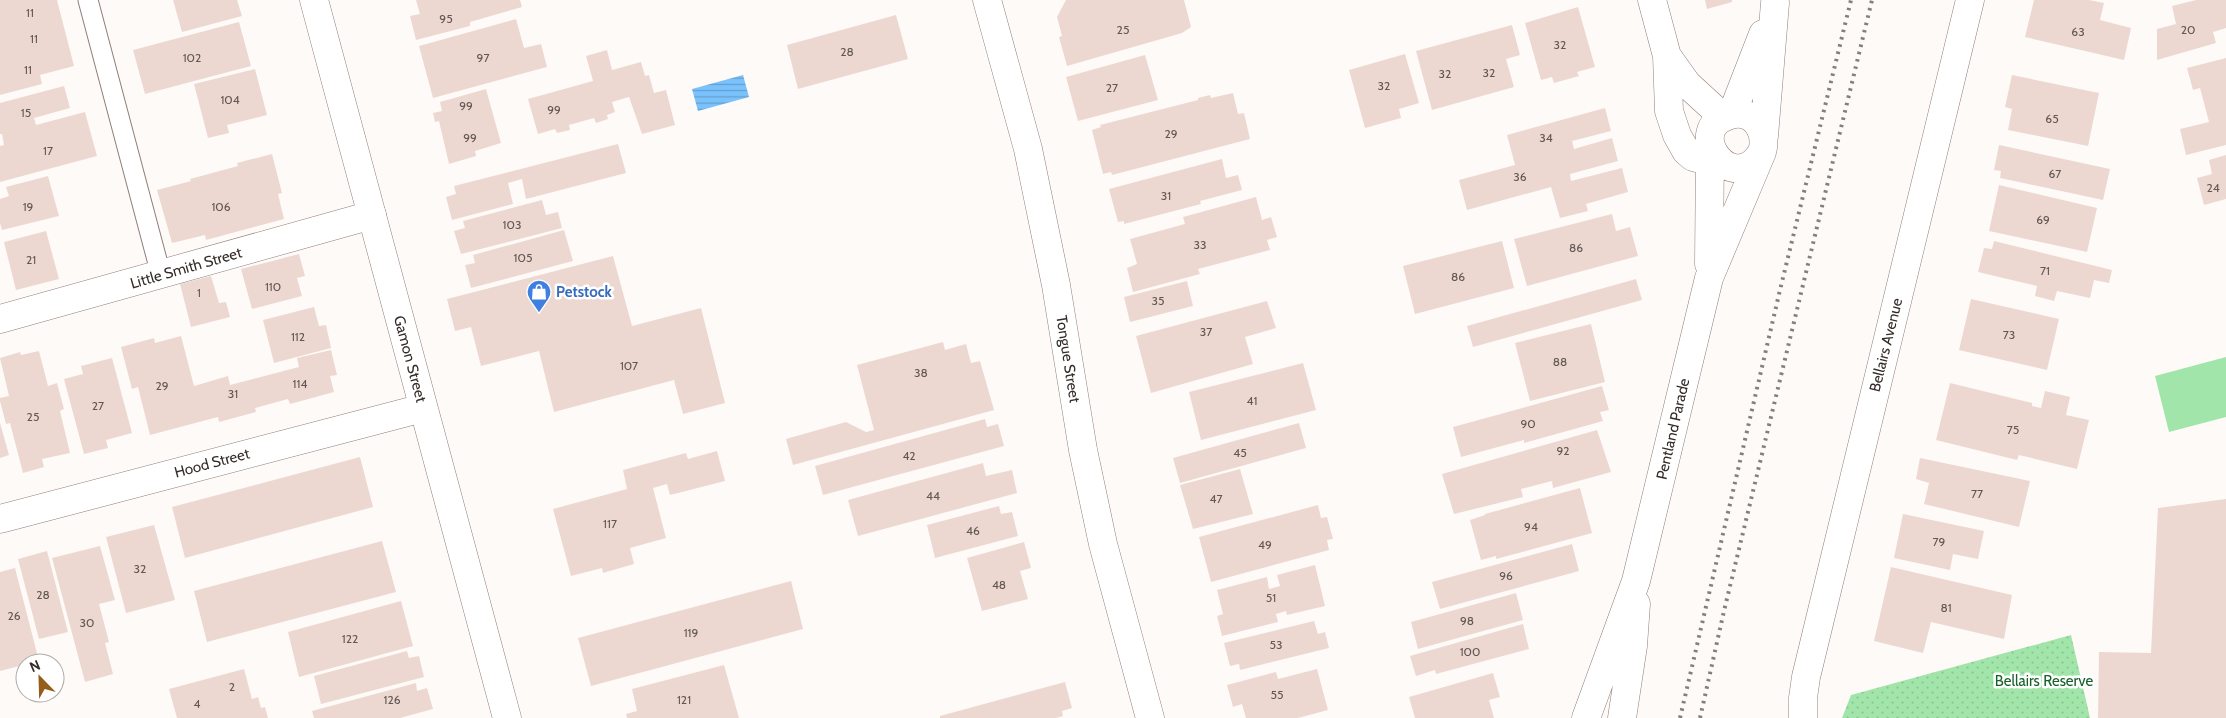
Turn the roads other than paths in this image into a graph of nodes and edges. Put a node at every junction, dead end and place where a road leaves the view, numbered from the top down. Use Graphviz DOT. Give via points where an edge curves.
graph roads {
  1 [pos="88,0"];
  2 [pos="314,0"];
  3 [pos="987,0"];
  4 [pos="1652,0"];
  5 [pos="1970,0"];
  6 [pos="1775,1"];
  7 [pos="1667,56"];
  8 [pos="1728,116"];
  9 [pos="1763,144"];
  10 [pos="1716,157"];
  11 [pos="372,216"];
  12 [pos="161,275"];
  13 [pos="1709,278"];
  14 [pos="0,319"];
  15 [pos="423,408"];
  16 [pos="0,519"];
  17 [pos="1636,580"];
  18 [pos="1803,690"];
  19 [pos="507,718"];
  20 [pos="1150,718"];
  21 [pos="1586,718"];
  22 [pos="1622,718"];
  23 [pos="1792,718"];
  24 [pos="1803,718"];
  1 -- 12 [label="lane"];
  2 -- 11 [label="street, Gamon Street"];
  3 -- 20 [label="street, Tongue Street" via="1028,150 1103,544"];
  4 -- 7 [label="street"];
  5 -- 18 [label="street, Bellairs Avenue"];
  6 -- 8 [label="street, Pentland Parade"];
  6 -- 9 [label="street, Pentland Parade"];
  7 -- 8 [label="street" via="1687,84"];
  7 -- 10 [label="street" via="1669,110 1674,127 1692,157"];
  8 -- 9 [label="street" via="1739,114 1752,118 1761,129"];
  8 -- 10 [label="street" via="1713,127"];
  9 -- 10 [label="street" via="1753,163 1747,166 1734,168"];
  9 -- 13 [label="street, Pentland Parade"];
  10 -- 13 [label="street, Pentland Parade"];
  11 -- 12 [label="street, Little Smith Street"];
  11 -- 15 [label="street, Gamon Street"];
  12 -- 14 [label="street, Little Smith Street"];
  13 -- 17 [label="street, Pentland Parade"];
  15 -- 16 [label="street, Hood Street"];
  15 -- 19 [label="street, Gamon Street"];
  17 -- 21 [label="street, Pentland Parade"];
  17 -- 22 [label="street, Pentland Parade" via="1635,632"];
  18 -- 23 [label="street, Bellairs Avenue"];
  18 -- 24 [label="street, Bellairs Avenue"];
}
